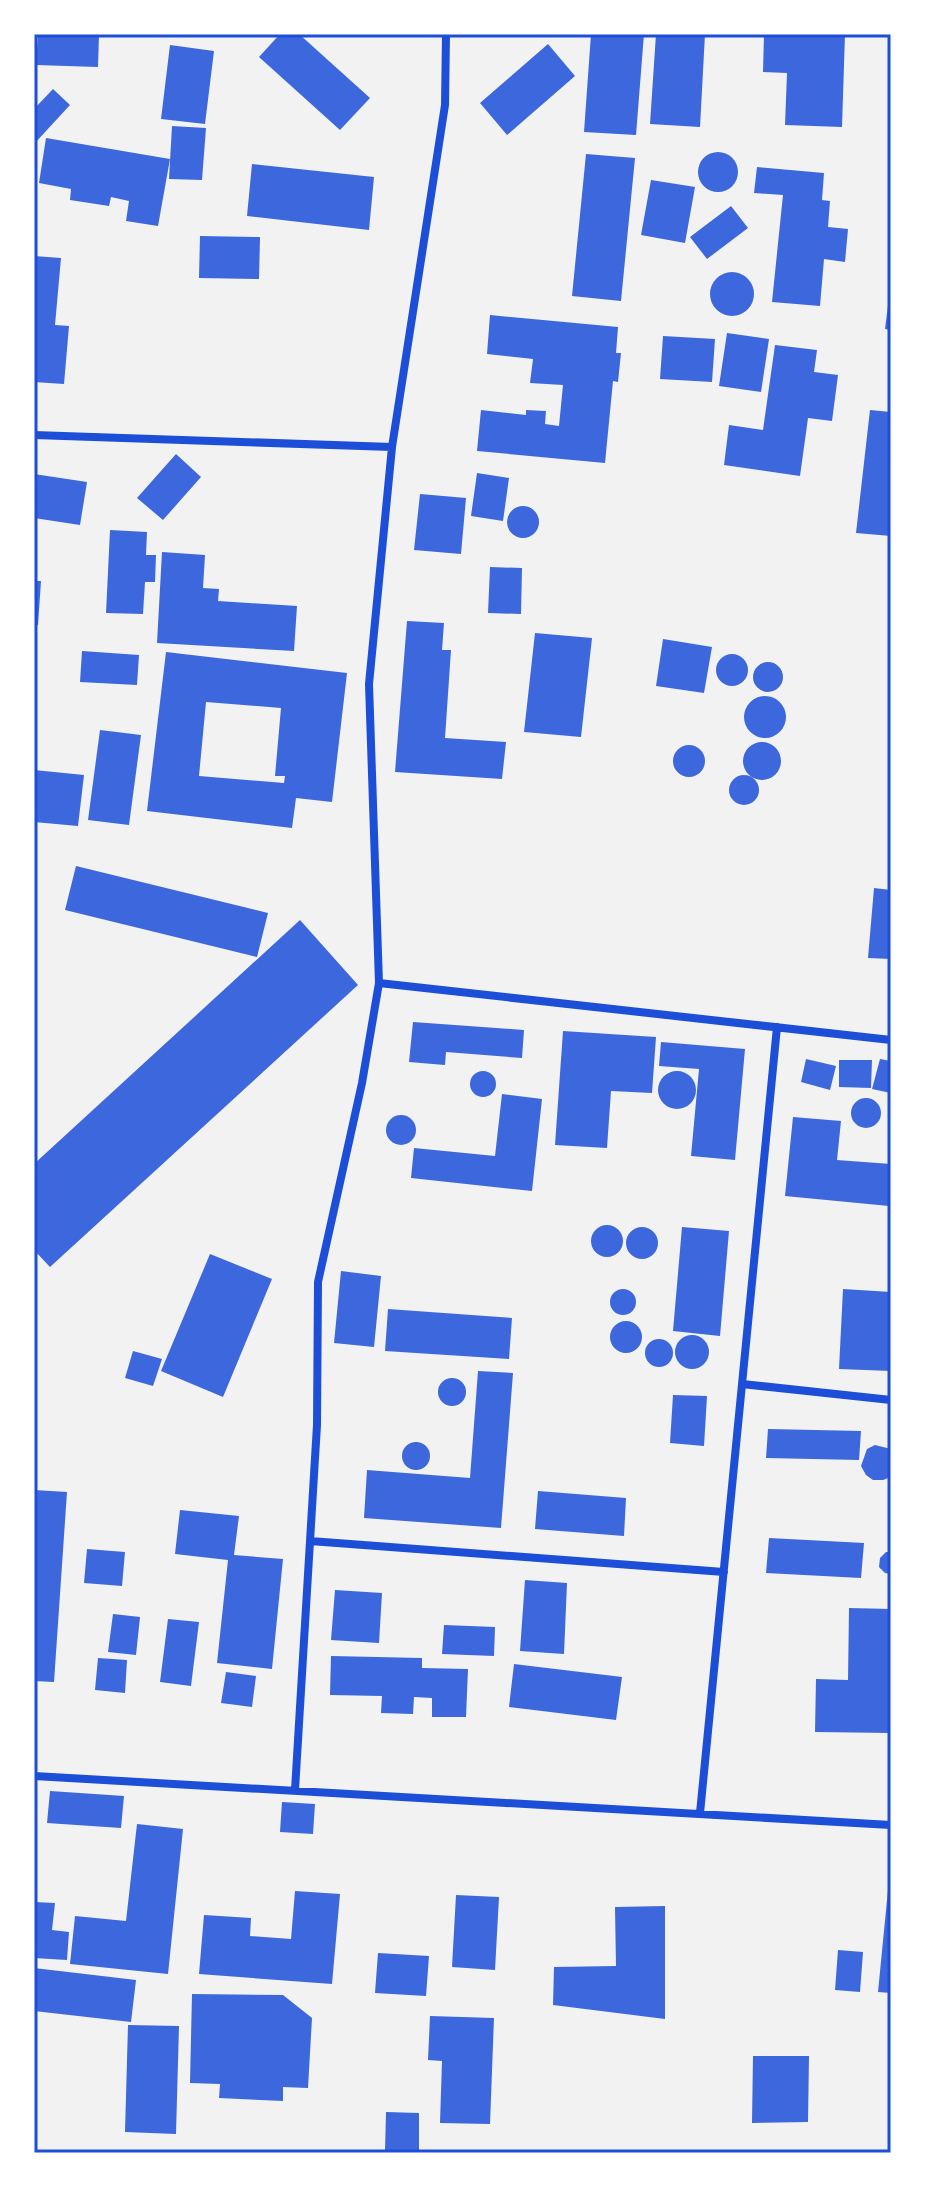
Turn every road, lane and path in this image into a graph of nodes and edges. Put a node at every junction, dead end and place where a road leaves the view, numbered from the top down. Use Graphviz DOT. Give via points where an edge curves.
graph roads {
  1 [pos="446,34"];
  2 [pos="34,435"];
  3 [pos="392,447"];
  4 [pos="379,983"];
  5 [pos="777,1027"];
  6 [pos="891,1040"];
  7 [pos="742,1384"];
  8 [pos="891,1400"];
  9 [pos="310,1541"];
  10 [pos="724,1572"];
  11 [pos="34,1776"];
  12 [pos="295,1790"];
  13 [pos="700,1813"];
  14 [pos="891,1825"];
  1 -- 3 [label="street" via="445,105"];
  2 -- 3 [label="street"];
  3 -- 4 [label="street" via="369,684"];
  4 -- 5 [label="street"];
  4 -- 9 [label="street" via="318,1282"];
  5 -- 6 [label="street"];
  5 -- 7 [label="street"];
  7 -- 8 [label="street"];
  7 -- 10 [label="street"];
  9 -- 10 [label="street"];
  9 -- 12 [label="street"];
  10 -- 13 [label="street"];
  11 -- 12 [label="street"];
  12 -- 13 [label="street"];
  13 -- 14 [label="street"];
}
